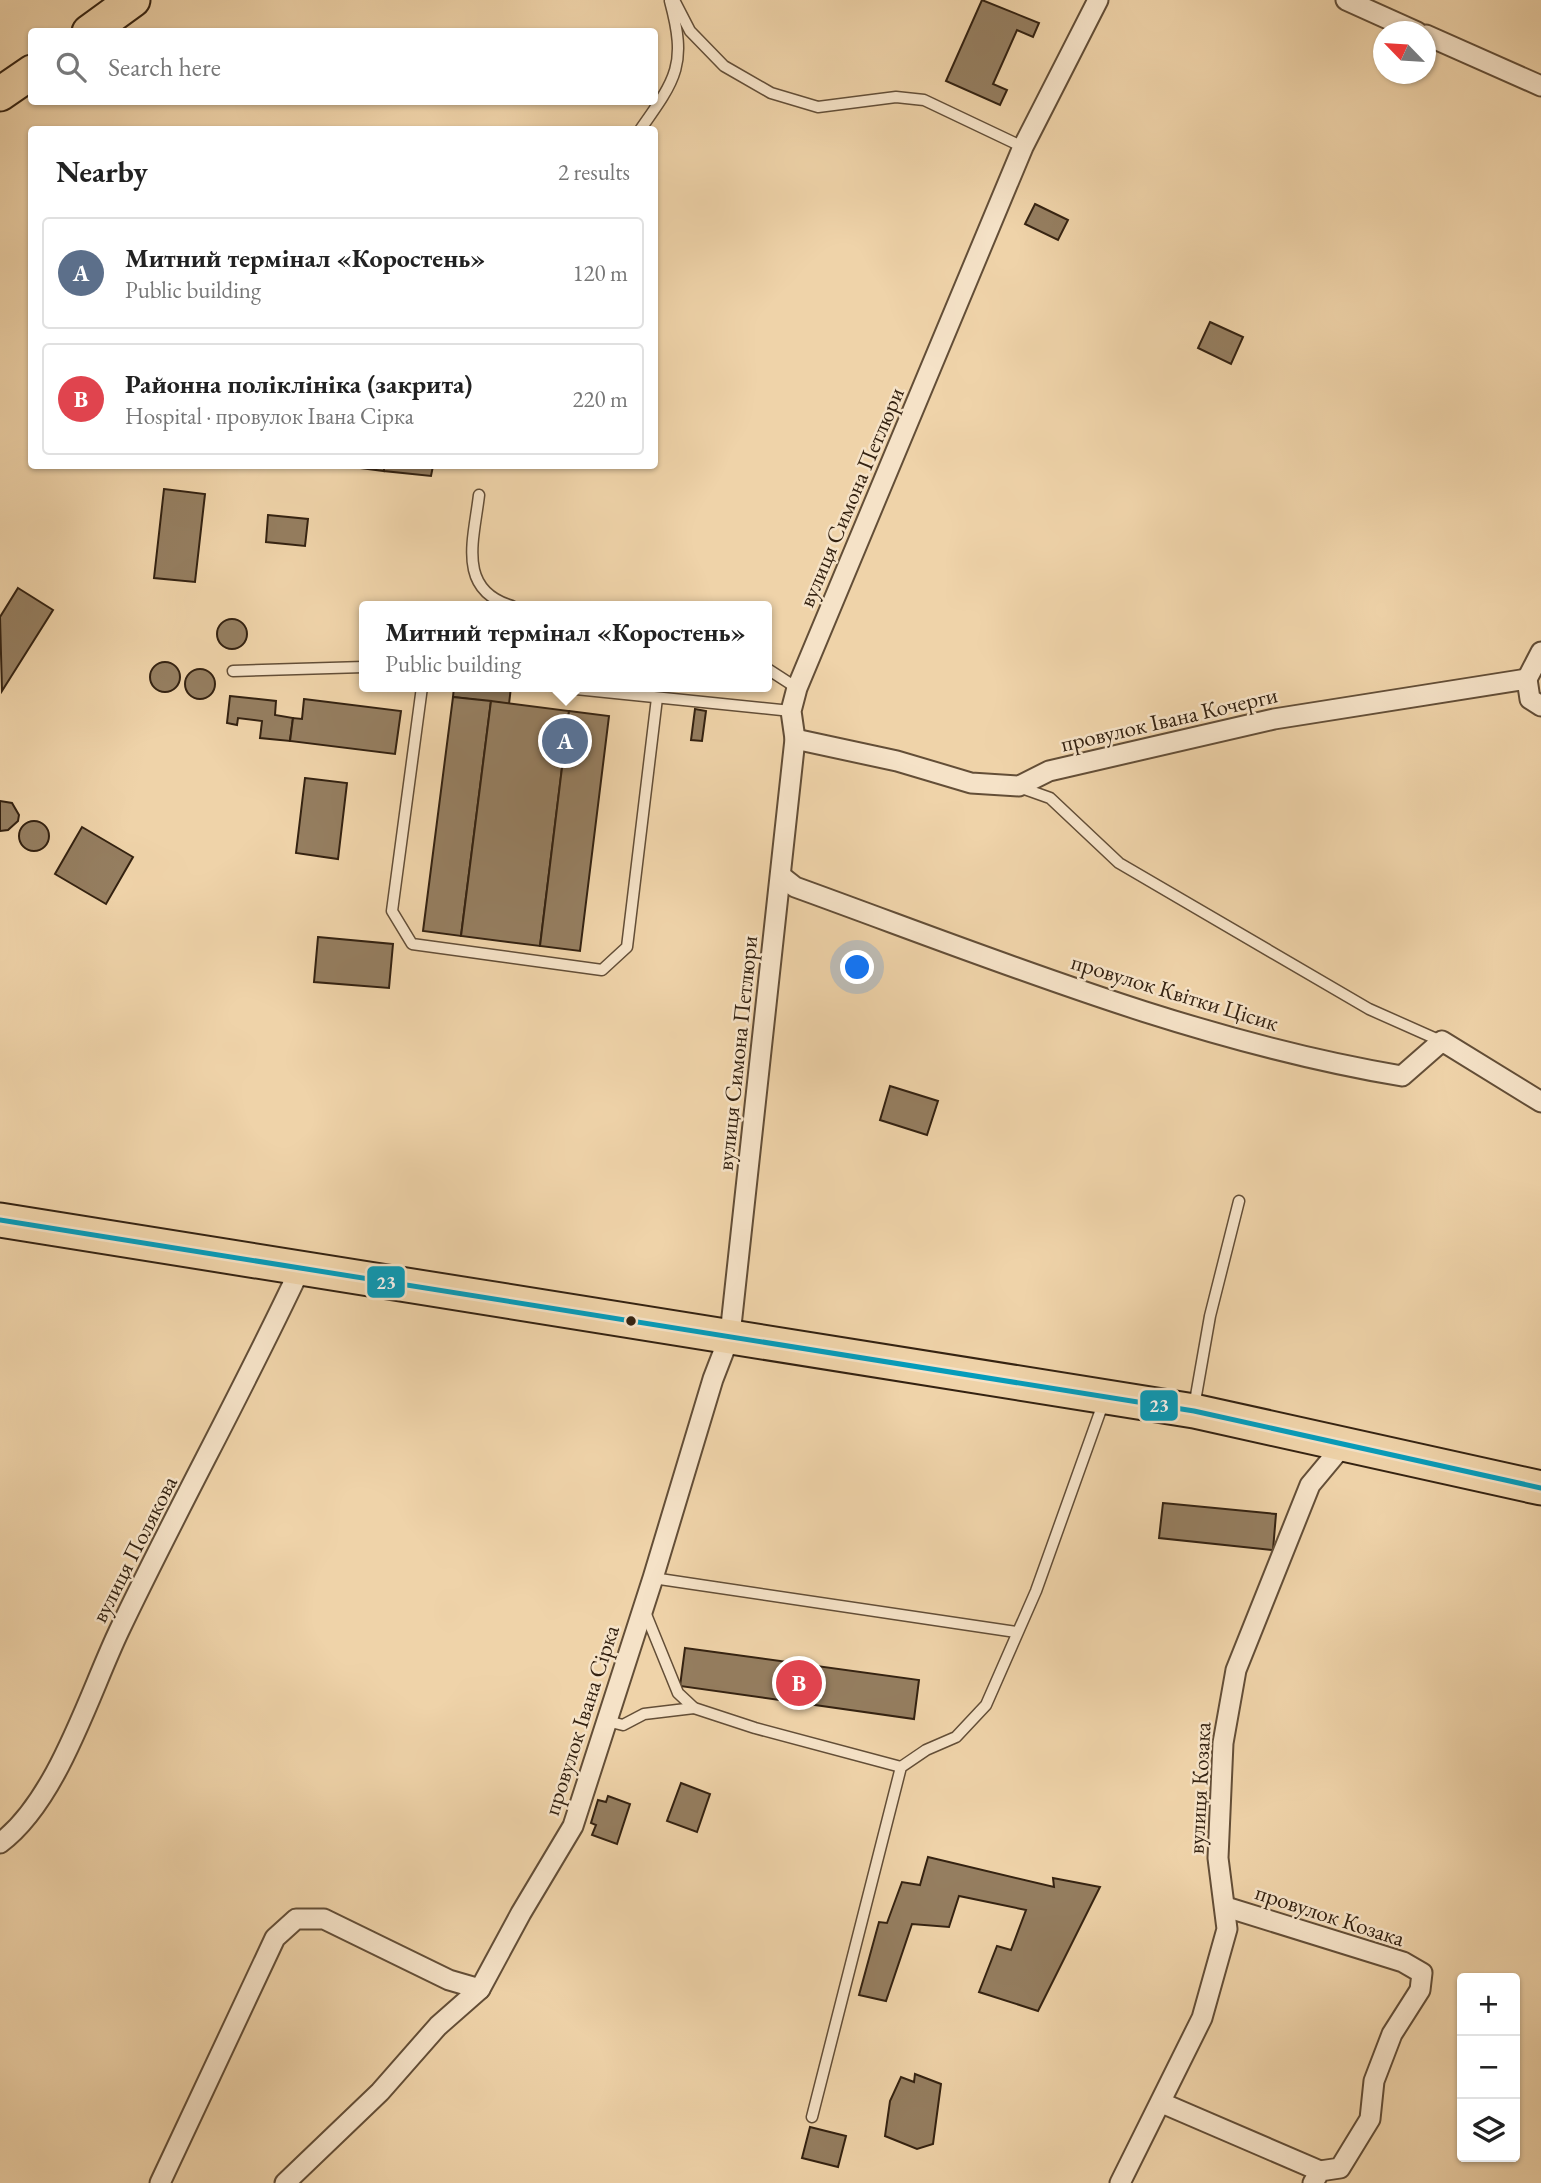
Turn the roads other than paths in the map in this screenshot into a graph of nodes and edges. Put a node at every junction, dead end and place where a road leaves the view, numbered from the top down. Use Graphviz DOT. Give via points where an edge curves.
graph roads {
  1 [pos="133,0"];
  2 [pos="672,0"];
  3 [pos="1098,0"];
  4 [pos="1346,0"];
  5 [pos="1393,21"];
  6 [pos="94,28"];
  7 [pos="1436,39"];
  8 [pos="28,75"];
  9 [pos="1541,86"];
  10 [pos="0,94"];
  11 [pos="658,104"];
  12 [pos="658,105"];
  13 [pos="643,126"];
  14 [pos="1023,147"];
  15 [pos="478,495"];
  16 [pos="503,601"];
  17 [pos="1541,652"];
  18 [pos="359,667"];
  19 [pos="233,671"];
  20 [pos="772,672"];
  21 [pos="1527,679"];
  22 [pos="797,688"];
  23 [pos="421,692"];
  24 [pos="602,692"];
  25 [pos="657,698"];
  26 [pos="1541,706"];
  27 [pos="791,711"];
  28 [pos="795,739"];
  29 [pos="1018,786"];
  30 [pos="781,876"];
  31 [pos="1442,1041"];
  32 [pos="1541,1102"];
  33 [pos="1239,1200"];
  34 [pos="0,1220"];
  35 [pos="300,1269"];
  36 [pos="730,1335"];
  37 [pos="1105,1397"];
  38 [pos="1194,1411"];
  39 [pos="1345,1443"];
  40 [pos="1541,1488"];
  41 [pos="653,1578"];
  42 [pos="643,1608"];
  43 [pos="1016,1632"];
  44 [pos="694,1707"];
  45 [pos="607,1721"];
  46 [pos="901,1768"];
  47 [pos="0,1843"];
  48 [pos="1226,1907"];
  49 [pos="480,1989"];
  50 [pos="1162,2103"];
  51 [pos="812,2117"];
  52 [pos="1317,2177"];
  53 [pos="160,2183"];
  54 [pos="285,2183"];
  55 [pos="1120,2183"];
  1 -- 6 [label="highway"];
  2 -- 11 [label="lane" via="679,35 678,63"];
  2 -- 14 [label="lane" via="690,32 724,66 771,93 818,107 895,97 924,100"];
  3 -- 14 [label="street, вулиця Симона Петлюри"];
  4 -- 5 [label="street"];
  7 -- 9 [label="street"];
  8 -- 10 [label="highway"];
  12 -- 13 [label="lane"];
  14 -- 22 [label="street, вулиця Симона Петлюри"];
  15 -- 16 [label="lane" via="471,568 482,590"];
  17 -- 21 [label="street"];
  18 -- 19 [label="lane"];
  20 -- 22 [label="lane"];
  21 -- 26 [label="street" via="1530,698"];
  21 -- 29 [label="street, провулок Івана Кочерги" via="1274,719 1049,771"];
  22 -- 27 [label="street, вулиця Симона Петлюри"];
  23 -- 25 [label="lane" via="392,911 412,944 602,970 627,947"];
  24 -- 25 [label="lane"];
  25 -- 27 [label="lane"];
  27 -- 28 [label="street, вулиця Симона Петлюри"];
  28 -- 29 [label="street, провулок Івана Кочерги" via="971,783"];
  28 -- 30 [label="street, вулиця Симона Петлюри"];
  29 -- 31 [label="lane" via="1050,799 1119,863 1369,1009"];
  30 -- 31 [label="street, провулок Квітки Цісик" via="795,887 1088,993 1342,1066 1402,1076"];
  30 -- 36 [label="street, вулиця Симона Петлюри"];
  31 -- 32 [label="street"];
  33 -- 38 [label="lane" via="1210,1315"];
  34 -- 35 [label="highway"];
  35 -- 36 [label="highway"];
  35 -- 47 [label="street, вулиця Полякова" via="119,1631 64,1755 26,1819"];
  36 -- 37 [label="highway"];
  36 -- 41 [label="street, провулок Івана Сірка"];
  37 -- 38 [label="highway"];
  37 -- 43 [label="lane" via="1036,1591"];
  38 -- 39 [label="highway"];
  39 -- 40 [label="highway"];
  39 -- 48 [label="street, вулиця Козака" via="1310,1485 1236,1670 1223,1743 1218,1858"];
  41 -- 42 [label="street, провулок Івана Сірка"];
  41 -- 43 [label="lane"];
  42 -- 44 [label="lane" via="678,1693"];
  42 -- 45 [label="street, провулок Івана Сірка"];
  43 -- 46 [label="lane" via="986,1705 956,1737 926,1749"];
  44 -- 45 [label="lane" via="644,1714 623,1725"];
  44 -- 46 [label="lane"];
  45 -- 49 [label="street, провулок Івана Сірка" via="573,1826"];
  46 -- 51 [label="lane"];
  48 -- 50 [label="street, вулиця Козака" via="1227,1929 1202,2018"];
  48 -- 52 [label="street, провулок Козака" via="1403,1962 1422,1973 1420,1990 1392,2034 1374,2081 1370,2119 1340,2168"];
  49 -- 53 [label="street" via="449,1980 324,1919 296,1919 275,1938"];
  49 -- 54 [label="street"];
  50 -- 52 [label="street"];
  50 -- 55 [label="street, вулиця Козака"];
}
